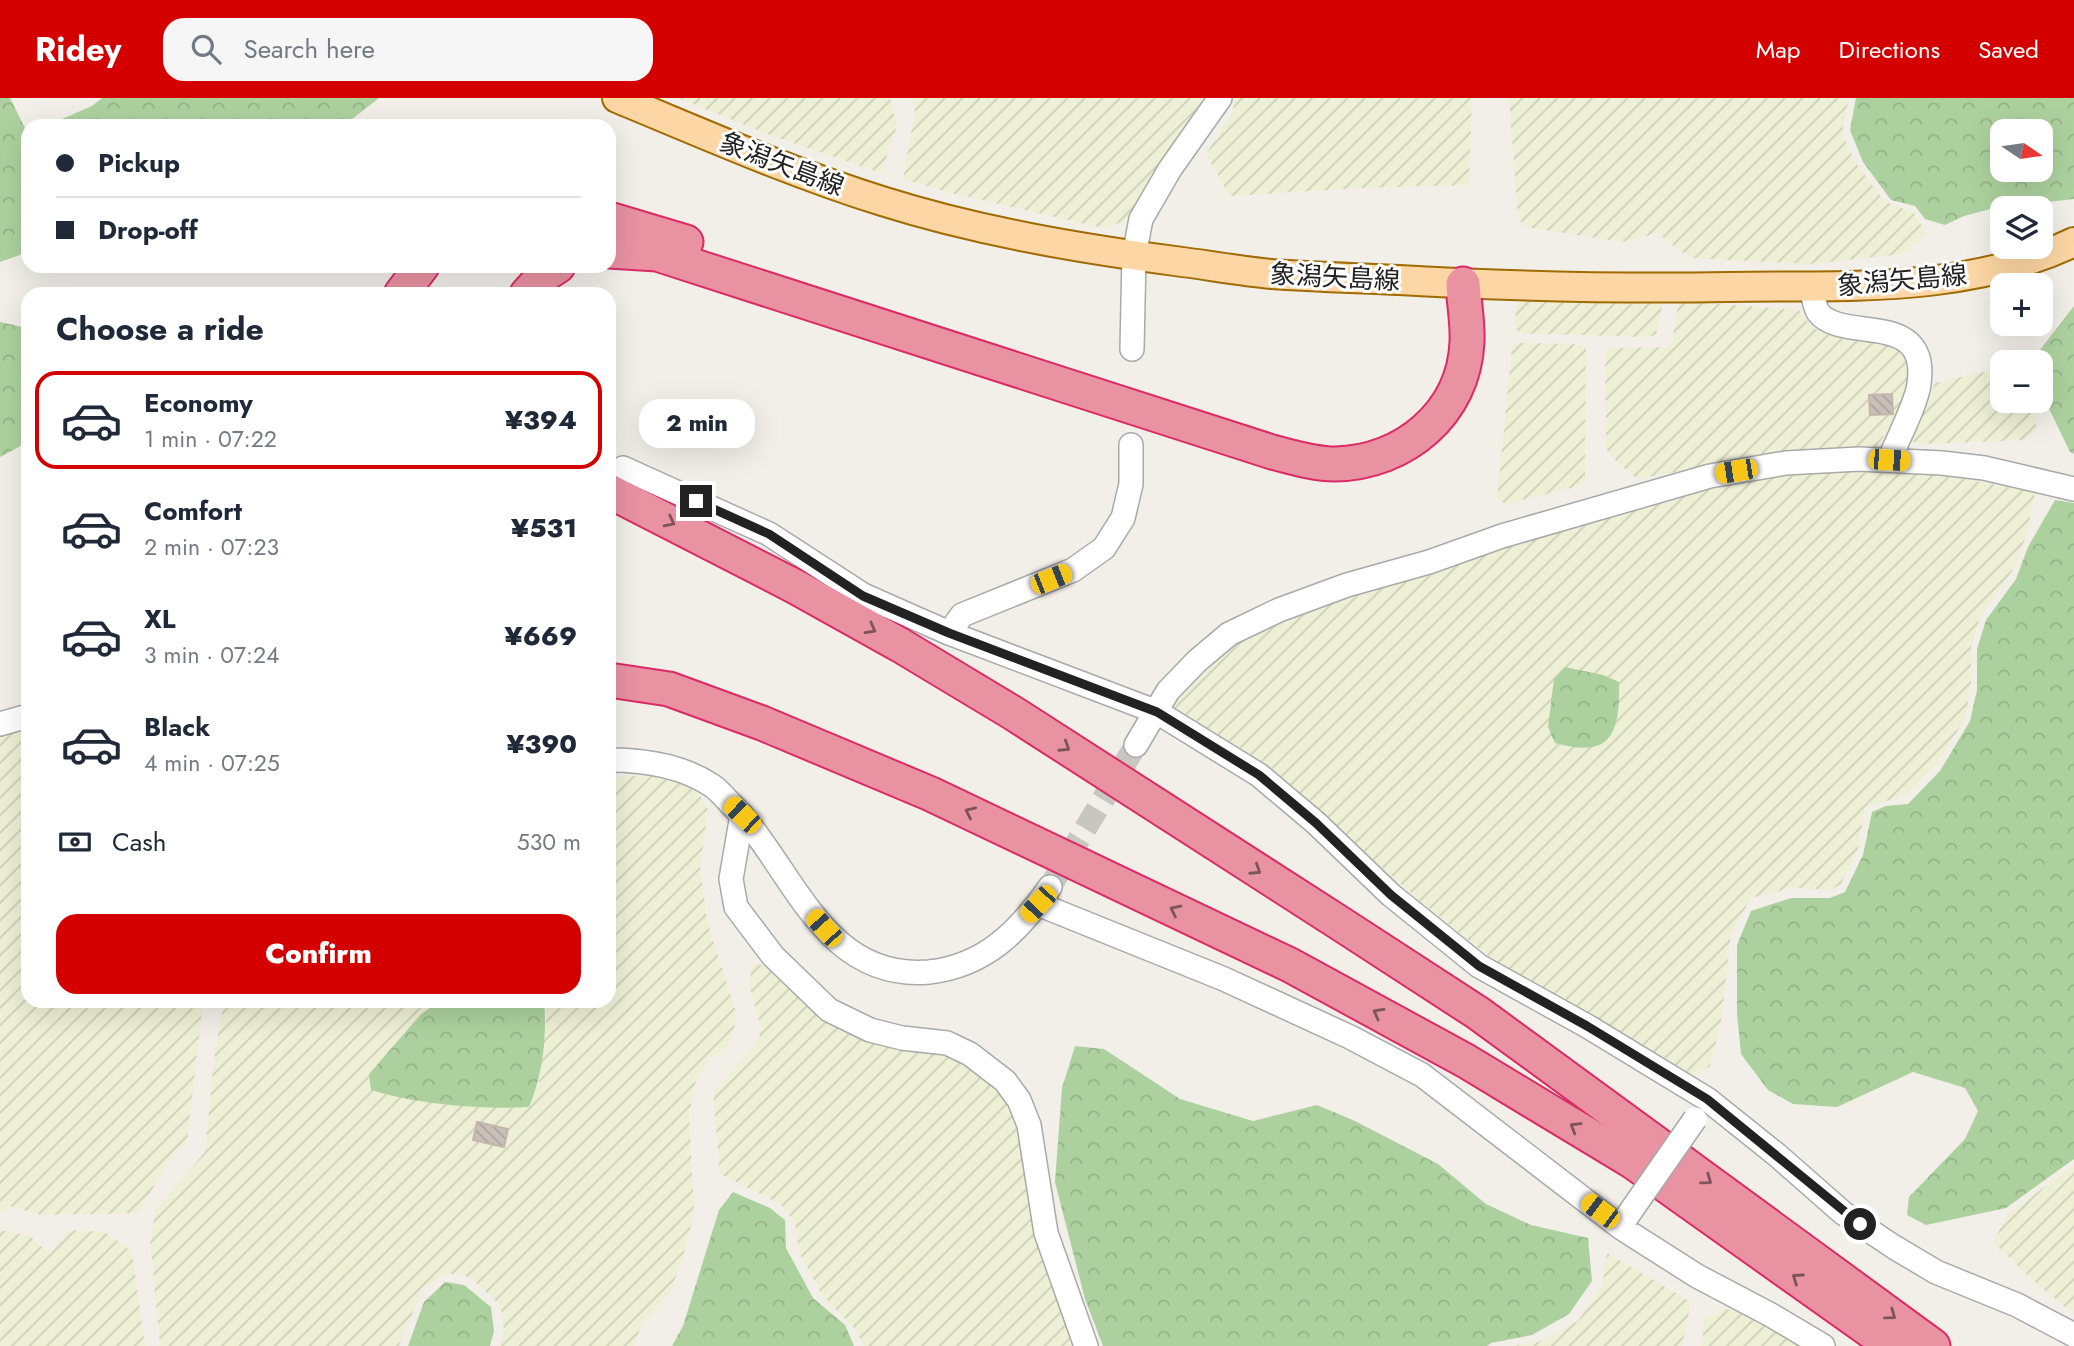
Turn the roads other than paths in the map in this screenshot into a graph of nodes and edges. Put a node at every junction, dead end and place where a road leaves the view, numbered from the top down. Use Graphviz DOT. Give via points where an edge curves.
graph roads {
  1 [pos="617,98"];
  2 [pos="1220,98"];
  3 [pos="616,221"];
  4 [pos="2074,242"];
  5 [pos="616,251"];
  6 [pos="1134,256"];
  7 [pos="547,273"];
  8 [pos="1463,284"];
  9 [pos="1810,286"];
  10 [pos="533,287"];
  11 [pos="1132,349"];
  12 [pos="1131,445"];
  13 [pos="1889,460"];
  14 [pos="616,480"];
  15 [pos="2074,489"];
  16 [pos="949,633"];
  17 [pos="616,681"];
  18 [pos="1157,712"];
  19 [pos="21,718"];
  20 [pos="0,724"];
  21 [pos="1136,745"];
  22 [pos="616,760"];
  23 [pos="742,815"];
  24 [pos="1707,1099"];
  25 [pos="1643,1151"];
  26 [pos="1623,1222"];
  27 [pos="2074,1335"];
  28 [pos="1086,1346"];
  29 [pos="1823,1346"];
  30 [pos="1892,1346"];
  31 [pos="1933,1346"];
  1 -- 6 [label="main road, 象潟矢島線" via="882,201 961,223"];
  2 -- 6 [label="street" via="1141,219"];
  3 -- 8 [label="highway" via="1280,432 1338,443 1364,440 1389,430 1411,415 1428,394 1440,369"];
  4 -- 9 [label="main road, 象潟矢島線" via="2041,258 1976,274 1909,283"];
  5 -- 8 [label="highway" via="657,254 1272,452 1334,464 1392,453 1436,421 1452,398 1467,343"];
  6 -- 8 [label="main road, 象潟矢島線" via="1268,274"];
  6 -- 11 [label="street"];
  7 -- 10 [label="highway"];
  8 -- 9 [label="main road, 象潟矢島線"];
  9 -- 13 [label="street" via="1818,312 1833,322 1882,331 1910,343 1919,356 1919,385"];
  12 -- 16 [label="street" via="1131,484 1123,518 1104,548 1073,570 962,615"];
  13 -- 15 [label="street" via="1984,468"];
  13 -- 18 [label="street" via="1786,463 1710,476 1347,586 1229,634 1168,691"];
  14 -- 16 [label="street" via="769,534 863,596"];
  14 -- 25 [label="highway, one-way" via="1013,713 1478,1013"];
  16 -- 18 [label="street"];
  25 -- 17 [label="highway, one-way" via="1290,965 956,806 708,702"];
  18 -- 21 [label="street"];
  18 -- 24 [label="street" via="1259,775 1391,895 1479,966"];
  19 -- 20 [label="street"];
  22 -- 23 [label="street" via="671,767 711,785"];
  23 -- 26 [label="street" via="808,910 840,945 872,965 910,973 946,970 982,958 1044,896 1350,1037 1422,1076"];
  23 -- 28 [label="street" via="731,879 736,907 773,956 829,1010 870,1030 947,1043 1005,1081 1019,1100 1029,1125 1046,1233"];
  24 -- 26 [label="street, bridge"];
  24 -- 27 [label="street" via="1843,1213 1894,1247 1936,1272"];
  30 -- 25 [label="highway, one-way"];
  25 -- 31 [label="highway, one-way"];
  26 -- 29 [label="street" via="1697,1276"];
}
